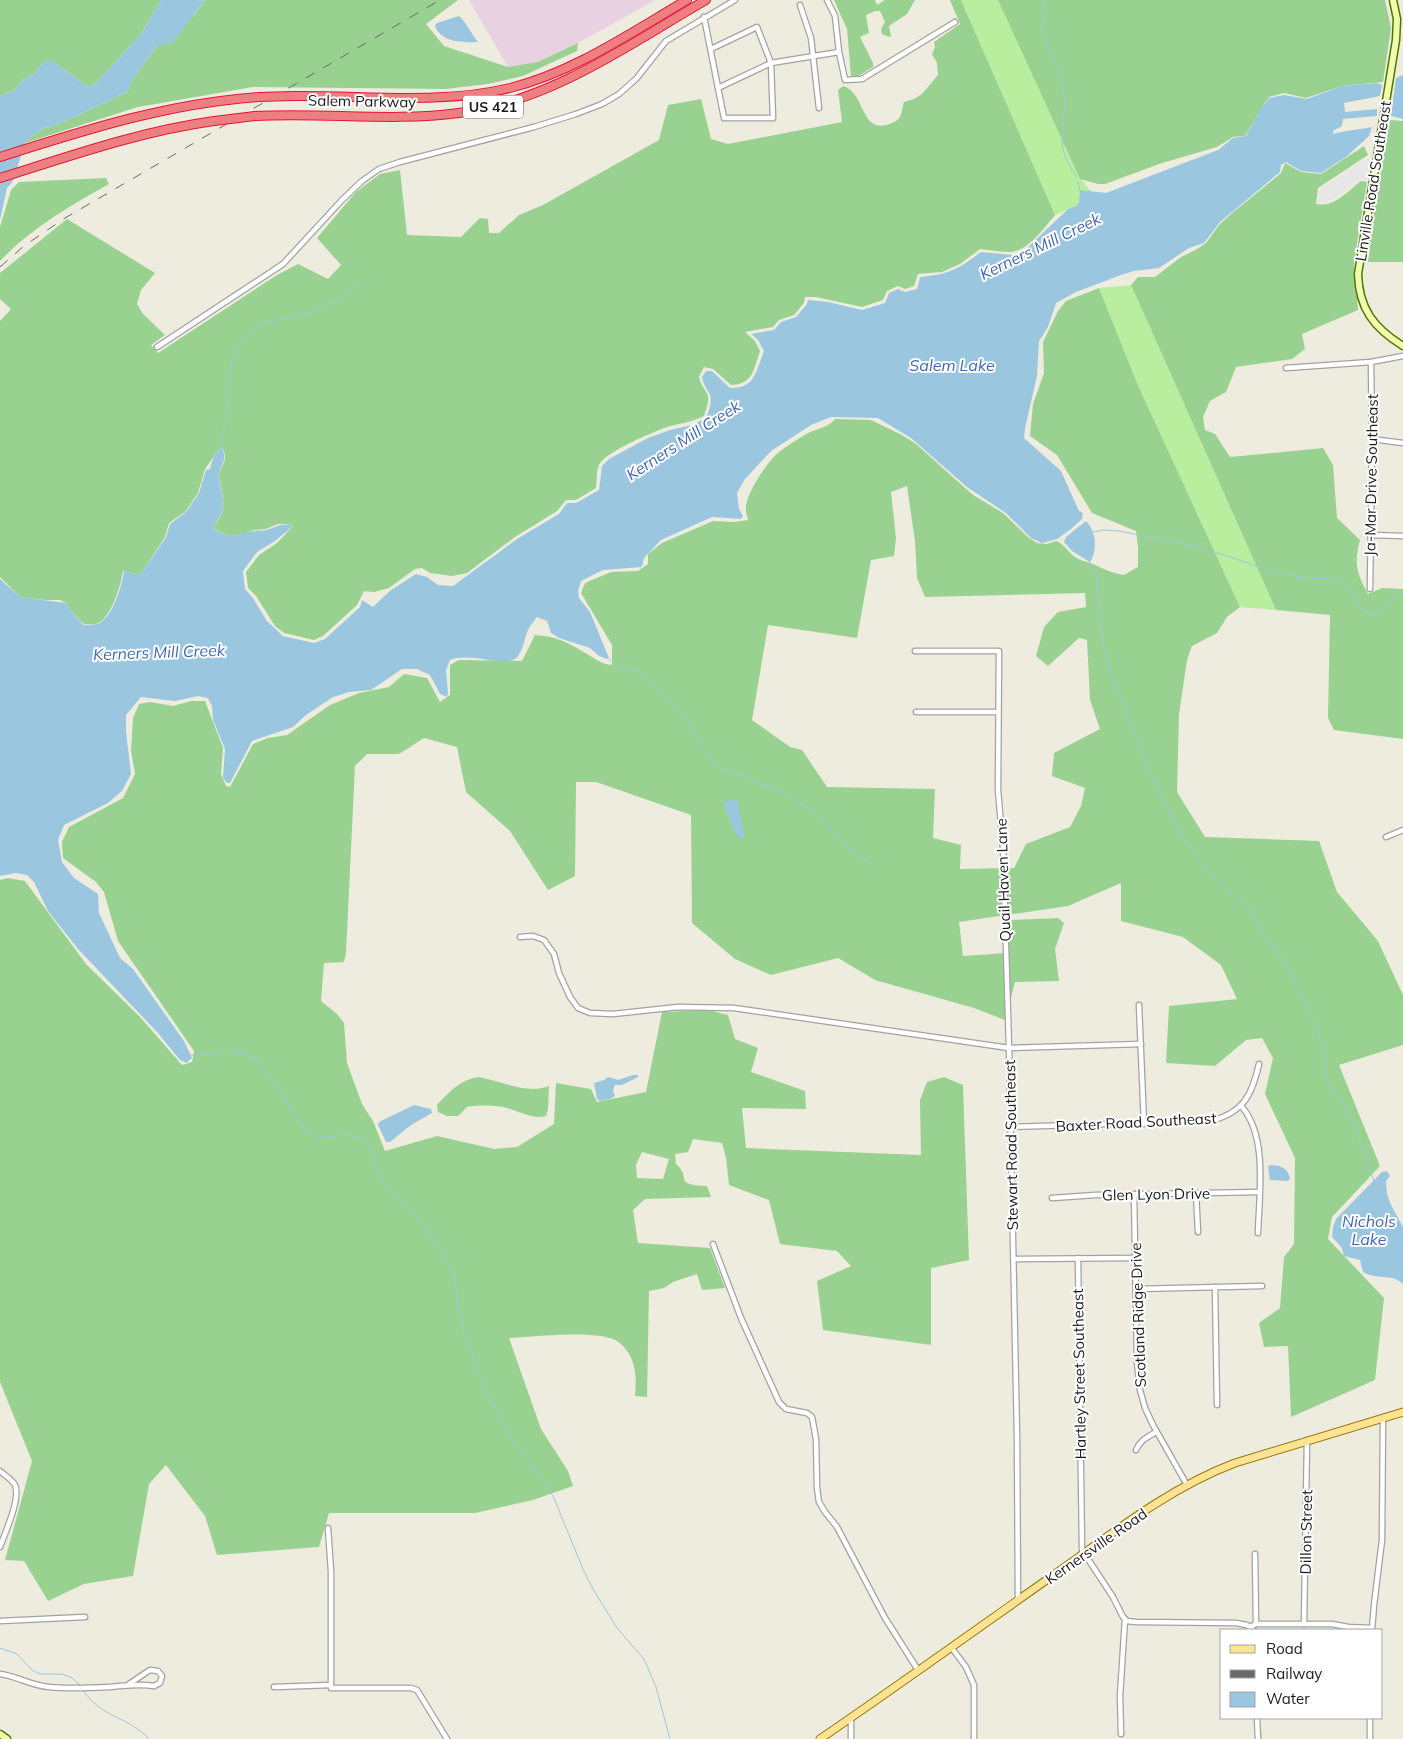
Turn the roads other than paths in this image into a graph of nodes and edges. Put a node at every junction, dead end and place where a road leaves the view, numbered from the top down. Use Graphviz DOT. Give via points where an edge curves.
graph roads {
  1 [pos="687,0"];
  2 [pos="706,0"];
  3 [pos="735,0"];
  4 [pos="828,0"];
  5 [pos="1393,0"];
  6 [pos="800,5"];
  7 [pos="704,17"];
  8 [pos="956,22"];
  9 [pos="712,49"];
  10 [pos="839,52"];
  11 [pos="813,56"];
  12 [pos="771,62"];
  13 [pos="718,88"];
  14 [pos="819,108"];
  15 [pos="0,157"];
  16 [pos="0,178"];
  17 [pos="1403,346"];
  18 [pos="157,347"];
  19 [pos="1403,356"];
  20 [pos="1371,362"];
  21 [pos="1286,368"];
  22 [pos="1372,438"];
  23 [pos="1403,443"];
  24 [pos="1370,535"];
  25 [pos="1403,536"];
  26 [pos="1370,588"];
  27 [pos="915,651"];
  28 [pos="916,712"];
  29 [pos="998,712"];
  30 [pos="1403,830"];
  31 [pos="1386,837"];
  32 [pos="520,937"];
  33 [pos="1139,1005"];
  34 [pos="1141,1044"];
  35 [pos="1009,1048"];
  36 [pos="1259,1064"];
  37 [pos="1242,1107"];
  38 [pos="1144,1124"];
  39 [pos="1010,1127"];
  40 [pos="1259,1192"];
  41 [pos="1196,1193"];
  42 [pos="1134,1194"];
  43 [pos="1052,1198"];
  44 [pos="1198,1232"];
  45 [pos="1258,1233"];
  46 [pos="713,1244"];
  47 [pos="1078,1258"];
  48 [pos="1135,1258"];
  49 [pos="1014,1259"];
  50 [pos="1262,1286"];
  51 [pos="1215,1287"];
  52 [pos="1136,1289"];
  53 [pos="1216,1405"];
  54 [pos="1403,1412"];
  55 [pos="1383,1418"];
  56 [pos="1156,1432"];
  57 [pos="1308,1440"];
  58 [pos="1136,1450"];
  59 [pos="0,1471"];
  60 [pos="1187,1485"];
  61 [pos="328,1528"];
  62 [pos="0,1547"];
  63 [pos="1084,1553"];
  64 [pos="1255,1554"];
  65 [pos="1018,1601"];
  66 [pos="85,1617"];
  67 [pos="1125,1620"];
  68 [pos="0,1622"];
  69 [pos="1256,1624"];
  70 [pos="1304,1624"];
  71 [pos="1251,1629"];
  72 [pos="1372,1629"];
  73 [pos="951,1647"];
  74 [pos="918,1670"];
  75 [pos="0,1674"];
  76 [pos="146,1674"];
  77 [pos="129,1684"];
  78 [pos="148,1684"];
  79 [pos="332,1686"];
  80 [pos="274,1687"];
  81 [pos="851,1717"];
  82 [pos="1258,1719"];
  83 [pos="1370,1719"];
  84 [pos="0,1734"];
  85 [pos="1121,1734"];
  86 [pos="7,1739"];
  87 [pos="447,1739"];
  88 [pos="820,1739"];
  89 [pos="851,1739"];
  90 [pos="974,1739"];
  91 [pos="1258,1739"];
  92 [pos="1370,1739"];
  1 -- 15 [label="highway, Salem Parkway / US 421, bridge" via="574,64 510,88 443,97 293,96 206,102 109,123"];
  2 -- 16 [label="highway, Salem Parkway / US 421, bridge" via="573,76 501,105 430,116 296,114 214,121 128,138"];
  3 -- 7 [label="street"];
  4 -- 10 [label="street" via="835,16"];
  5 -- 17 [label="main road, Linville Road Southeast" via="1397,19 1396,40 1358,274 1369,316 1382,332"];
  6 -- 11 [label="street" via="811,38"];
  7 -- 9 [label="street"];
  7 -- 18 [label="street" via="666,41 636,79 602,104 379,169 342,200 283,264"];
  8 -- 10 [label="street" via="862,79 846,80"];
  9 -- 12 [label="street" via="757,28"];
  9 -- 13 [label="street"];
  10 -- 11 [label="street"];
  11 -- 12 [label="street"];
  11 -- 14 [label="street"];
  12 -- 13 [label="street"];
  12 -- 13 [label="street" via="773,118 724,118"];
  19 -- 20 [label="street"];
  20 -- 21 [label="street"];
  20 -- 22 [label="street, Ja-Mar Drive Southeast"];
  22 -- 23 [label="street"];
  22 -- 24 [label="street, Ja-Mar Drive Southeast"];
  24 -- 25 [label="street"];
  24 -- 26 [label="street, Ja-Mar Drive Southeast"];
  27 -- 29 [label="street, Quail Haven Lane" via="999,652"];
  28 -- 29 [label="street"];
  29 -- 35 [label="street, Quail Haven Lane" via="998,790 1003,848"];
  30 -- 31 [label="street"];
  32 -- 35 [label="street, Stewart Road Southeast" via="533,936 544,940 554,954 570,997 578,1008 590,1013 613,1014 678,1007 734,1008"];
  33 -- 34 [label="street"];
  34 -- 35 [label="street"];
  34 -- 38 [label="street"];
  35 -- 39 [label="street, Stewart Road Southeast"];
  36 -- 37 [label="street" via="1255,1084"];
  37 -- 38 [label="street, Baxter Road Southeast" via="1224,1118 1211,1121"];
  37 -- 40 [label="street" via="1254,1127 1258,1142"];
  38 -- 39 [label="street, Baxter Road Southeast"];
  39 -- 49 [label="street, Stewart Road Southeast"];
  40 -- 41 [label="street, Glen Lyon Drive"];
  40 -- 45 [label="street"];
  41 -- 42 [label="street, Glen Lyon Drive"];
  41 -- 44 [label="street"];
  42 -- 43 [label="street, Glen Lyon Drive"];
  42 -- 48 [label="street, Scotland Ridge Drive"];
  46 -- 74 [label="street" via="778,1402 786,1409 807,1412 812,1417 818,1497 822,1506 838,1527 885,1618"];
  47 -- 48 [label="street"];
  47 -- 49 [label="street"];
  47 -- 63 [label="street, Hartley Street Southeast"];
  48 -- 52 [label="street, Scotland Ridge Drive"];
  49 -- 65 [label="street, Stewart Road Southeast"];
  50 -- 51 [label="street"];
  51 -- 52 [label="street"];
  51 -- 53 [label="street"];
  52 -- 56 [label="street, Scotland Ridge Drive" via="1138,1381"];
  54 -- 55 [label="main road, Kernersville Road"];
  55 -- 57 [label="main road, Kernersville Road"];
  55 -- 72 [label="street" via="1382,1540"];
  56 -- 58 [label="street" via="1138,1444"];
  56 -- 60 [label="street, Scotland Ridge Drive"];
  57 -- 60 [label="main road, Kernersville Road" via="1235,1463"];
  57 -- 70 [label="street, Dillon Street"];
  59 -- 62 [label="street" via="14,1483 17,1493"];
  60 -- 63 [label="main road, Kernersville Road"];
  61 -- 79 [label="street"];
  63 -- 65 [label="main road, Kernersville Road"];
  63 -- 67 [label="street"];
  64 -- 69 [label="street"];
  65 -- 73 [label="main road, Kernersville Road"];
  66 -- 68 [label="street"];
  67 -- 71 [label="street" via="1236,1624"];
  67 -- 85 [label="street"];
  69 -- 70 [label="street"];
  69 -- 71 [label="street"];
  70 -- 72 [label="street"];
  73 -- 74 [label="main road, Kernersville Road"];
  73 -- 90 [label="street" via="974,1684"];
  74 -- 81 [label="main road, Kernersville Road"];
  75 -- 77 [label="street" via="46,1687"];
  76 -- 77 [label="street"];
  76 -- 78 [label="street"];
  76 -- 78 [label="street" via="154,1669 162,1676 158,1685"];
  77 -- 78 [label="street"];
  79 -- 80 [label="street"];
  79 -- 87 [label="street" via="417,1690"];
  81 -- 88 [label="main road, Kernersville Road"];
  81 -- 89 [label="street"];
  82 -- 91 [label="street"];
  83 -- 92 [label="street"];
  84 -- 86 [label="main road"];
}
